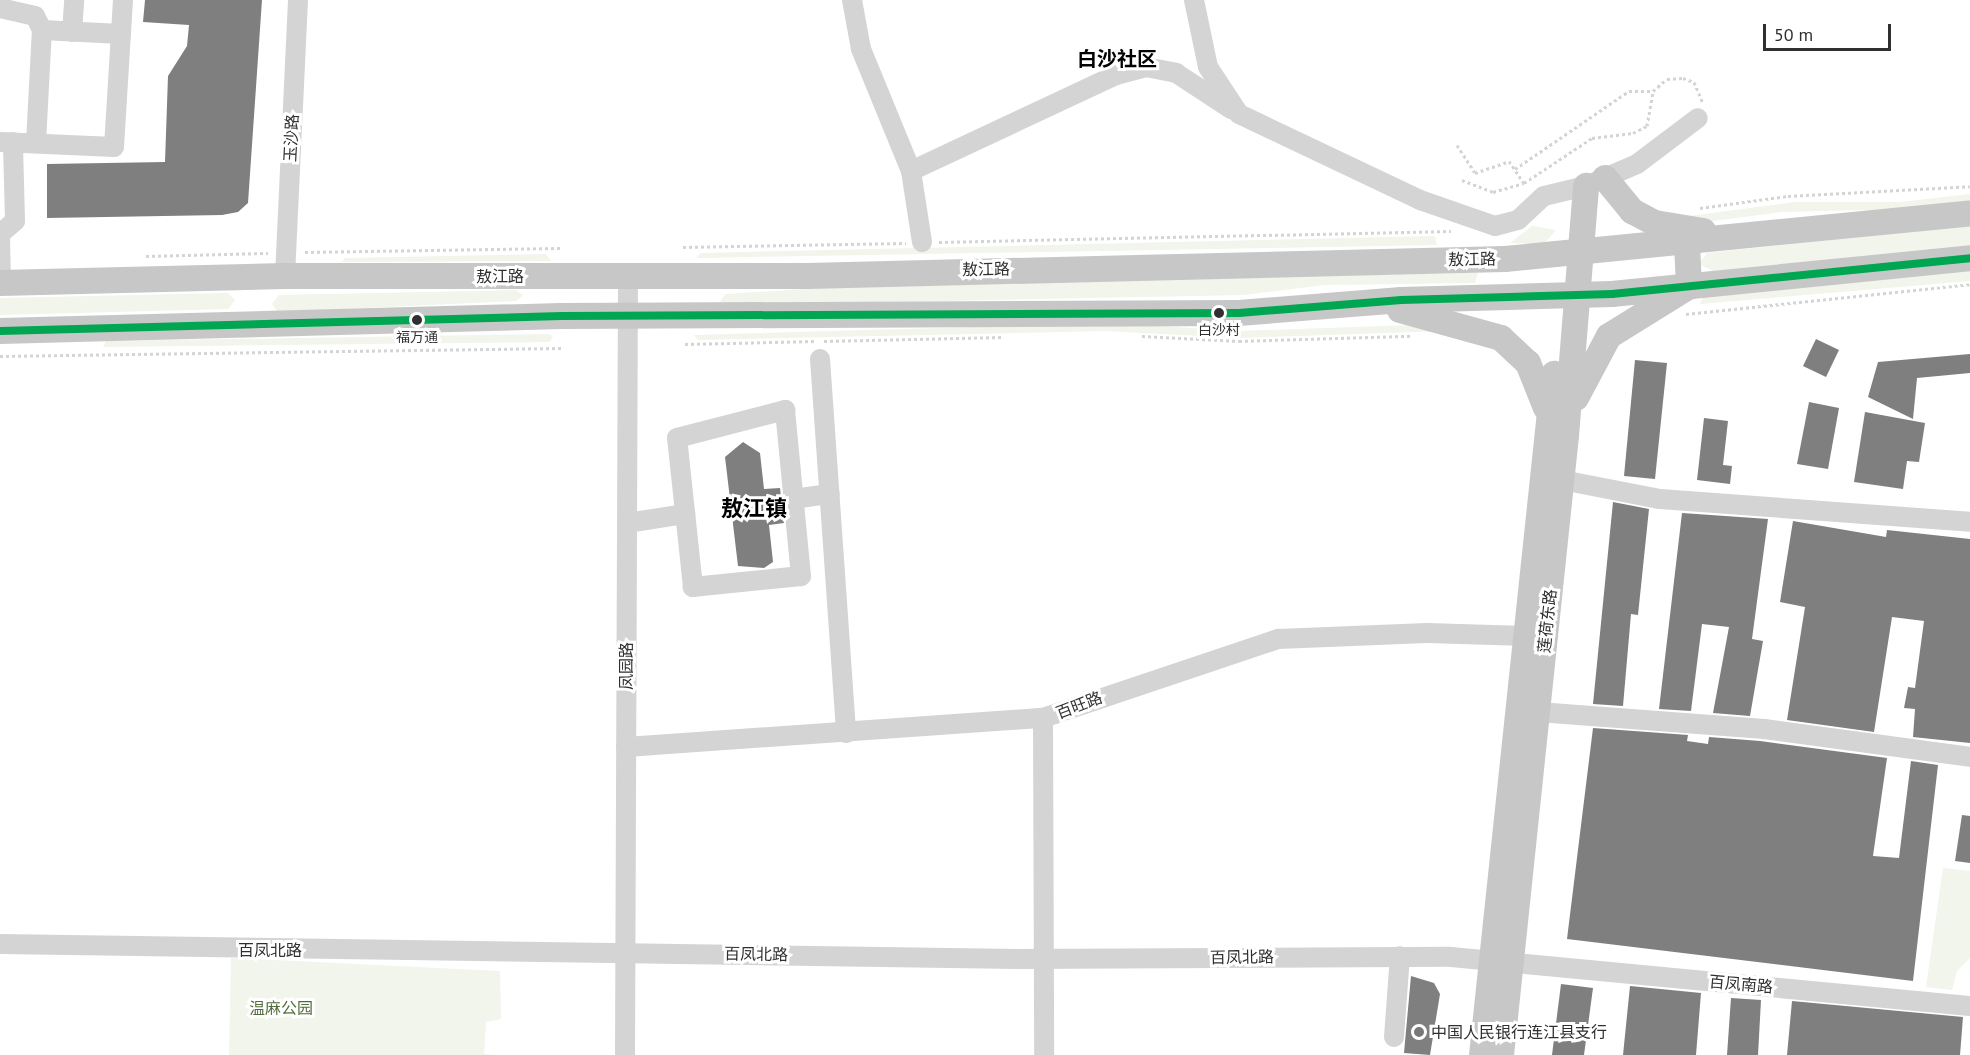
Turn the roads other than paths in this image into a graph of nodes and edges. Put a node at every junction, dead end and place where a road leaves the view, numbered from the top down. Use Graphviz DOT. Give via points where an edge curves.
graph roads {
  1 [pos="61,0"];
  2 [pos="74,0"];
  3 [pos="123,0"];
  4 [pos="298,0"];
  5 [pos="852,0"];
  6 [pos="1194,0"];
  7 [pos="0,8"];
  8 [pos="58,31"];
  9 [pos="121,34"];
  10 [pos="1239,114"];
  11 [pos="1698,118"];
  12 [pos="7,142"];
  13 [pos="36,143"];
  14 [pos="911,171"];
  15 [pos="1586,185"];
  16 [pos="1970,213"];
  17 [pos="0,234"];
  18 [pos="1733,234"];
  19 [pos="922,242"];
  20 [pos="1687,242"];
  21 [pos="1573,254"];
  22 [pos="1970,258"];
  23 [pos="286,264"];
  24 [pos="534,276"];
  25 [pos="628,277"];
  26 [pos="709,278"];
  27 [pos="0,283"];
  28 [pos="1689,287"];
  29 [pos="1569,295"];
  30 [pos="1382,306"];
  31 [pos="534,316"];
  32 [pos="628,317"];
  33 [pos="710,318"];
  34 [pos="0,331"];
  35 [pos="820,359"];
  36 [pos="1557,436"];
  37 [pos="1562,480"];
  38 [pos="830,494"];
  39 [pos="793,499"];
  40 [pos="685,514"];
  41 [pos="1970,522"];
  42 [pos="627,523"];
  43 [pos="1526,636"];
  44 [pos="1538,712"];
  45 [pos="1043,718"];
  46 [pos="846,733"];
  47 [pos="626,747"];
  48 [pos="1970,757"];
  49 [pos="0,944"];
  50 [pos="624,951"];
  51 [pos="1400,956"];
  52 [pos="1048,959"];
  53 [pos="1502,962"];
  54 [pos="1970,1006"];
  55 [pos="1394,1037"];
  56 [pos="625,1055"];
  57 [pos="1044,1055"];
  58 [pos="1482,1055"];
  59 [pos="1501,1055"];
  1 -- 8 [label="street"];
  2 -- 8 [label="street"];
  3 -- 9 [label="street"];
  4 -- 23 [label="street, 玉沙路"];
  5 -- 14 [label="street" via="861,49"];
  6 -- 10 [label="street" via="1208,67"];
  7 -- 8 [label="street" via="35,16"];
  8 -- 9 [label="street"];
  8 -- 13 [label="street"];
  9 -- 13 [label="street" via="114,147"];
  10 -- 14 [label="street" via="1176,74 1146,67 1116,75"];
  10 -- 15 [label="street" via="1420,200 1495,226 1518,220 1544,196"];
  11 -- 15 [label="street" via="1637,164"];
  12 -- 13 [label="street"];
  12 -- 17 [label="street" via="15,221"];
  14 -- 19 [label="street"];
  15 -- 18 [label="main road" via="1655,223"];
  15 -- 21 [label="main road, 莲荷东路"];
  16 -- 18 [label="main road, 敖江路"];
  17 -- 27 [label="street"];
  18 -- 20 [label="main road, 敖江路"];
  20 -- 21 [label="main road, 敖江路"];
  20 -- 28 [label="main road"];
  21 -- 26 [label="main road, 敖江路"];
  21 -- 29 [label="main road, 莲荷东路"];
  22 -- 28 [label="main road"];
  23 -- 24 [label="main road, 敖江路"];
  23 -- 27 [label="main road, 敖江路"];
  24 -- 25 [label="main road, 敖江路"];
  24 -- 31 [label="main road"];
  25 -- 26 [label="main road, 敖江路"];
  25 -- 32 [label="street, 凤园路"];
  26 -- 33 [label="main road"];
  28 -- 29 [label="main road"];
  28 -- 36 [label="main road" via="1609,336 1581,382"];
  29 -- 30 [label="main road" via="1401,300"];
  29 -- 36 [label="main road, 莲荷东路"];
  30 -- 33 [label="main road"];
  30 -- 36 [label="main road" via="1474,326 1513,346 1540,383"];
  31 -- 32 [label="main road"];
  31 -- 34 [label="main road"];
  32 -- 33 [label="main road"];
  32 -- 42 [label="street, 凤园路"];
  35 -- 38 [label="street"];
  36 -- 37 [label="main road, 莲荷东路"];
  36 -- 43 [label="main road, 莲荷东路"];
  37 -- 41 [label="street" via="1660,499"];
  37 -- 44 [label="main road, 莲荷东路"];
  38 -- 39 [label="street"];
  38 -- 46 [label="street"];
  39 -- 40 [label="street" via="801,576 693,587"];
  39 -- 40 [label="street" via="785,410 677,438"];
  40 -- 42 [label="street"];
  42 -- 47 [label="street, 凤园路"];
  43 -- 45 [label="street, 百旺路" via="1427,633 1278,639"];
  43 -- 53 [label="main road, 莲荷东路"];
  44 -- 48 [label="street" via="1764,729"];
  44 -- 53 [label="main road, 莲荷东路"];
  45 -- 46 [label="street, 百旺路"];
  45 -- 52 [label="street"];
  46 -- 47 [label="street, 百旺路"];
  47 -- 50 [label="street, 凤园路"];
  49 -- 50 [label="street, 百凤北路" via="102,949"];
  50 -- 52 [label="street, 百凤北路"];
  50 -- 56 [label="street, 凤园路"];
  51 -- 52 [label="street, 百凤北路"];
  51 -- 53 [label="street, 百凤北路"];
  51 -- 55 [label="street"];
  52 -- 57 [label="street"];
  53 -- 54 [label="street, 百凤南路"];
  53 -- 58 [label="main road, 莲荷东路"];
  53 -- 59 [label="main road, 莲荷东路"];
}
